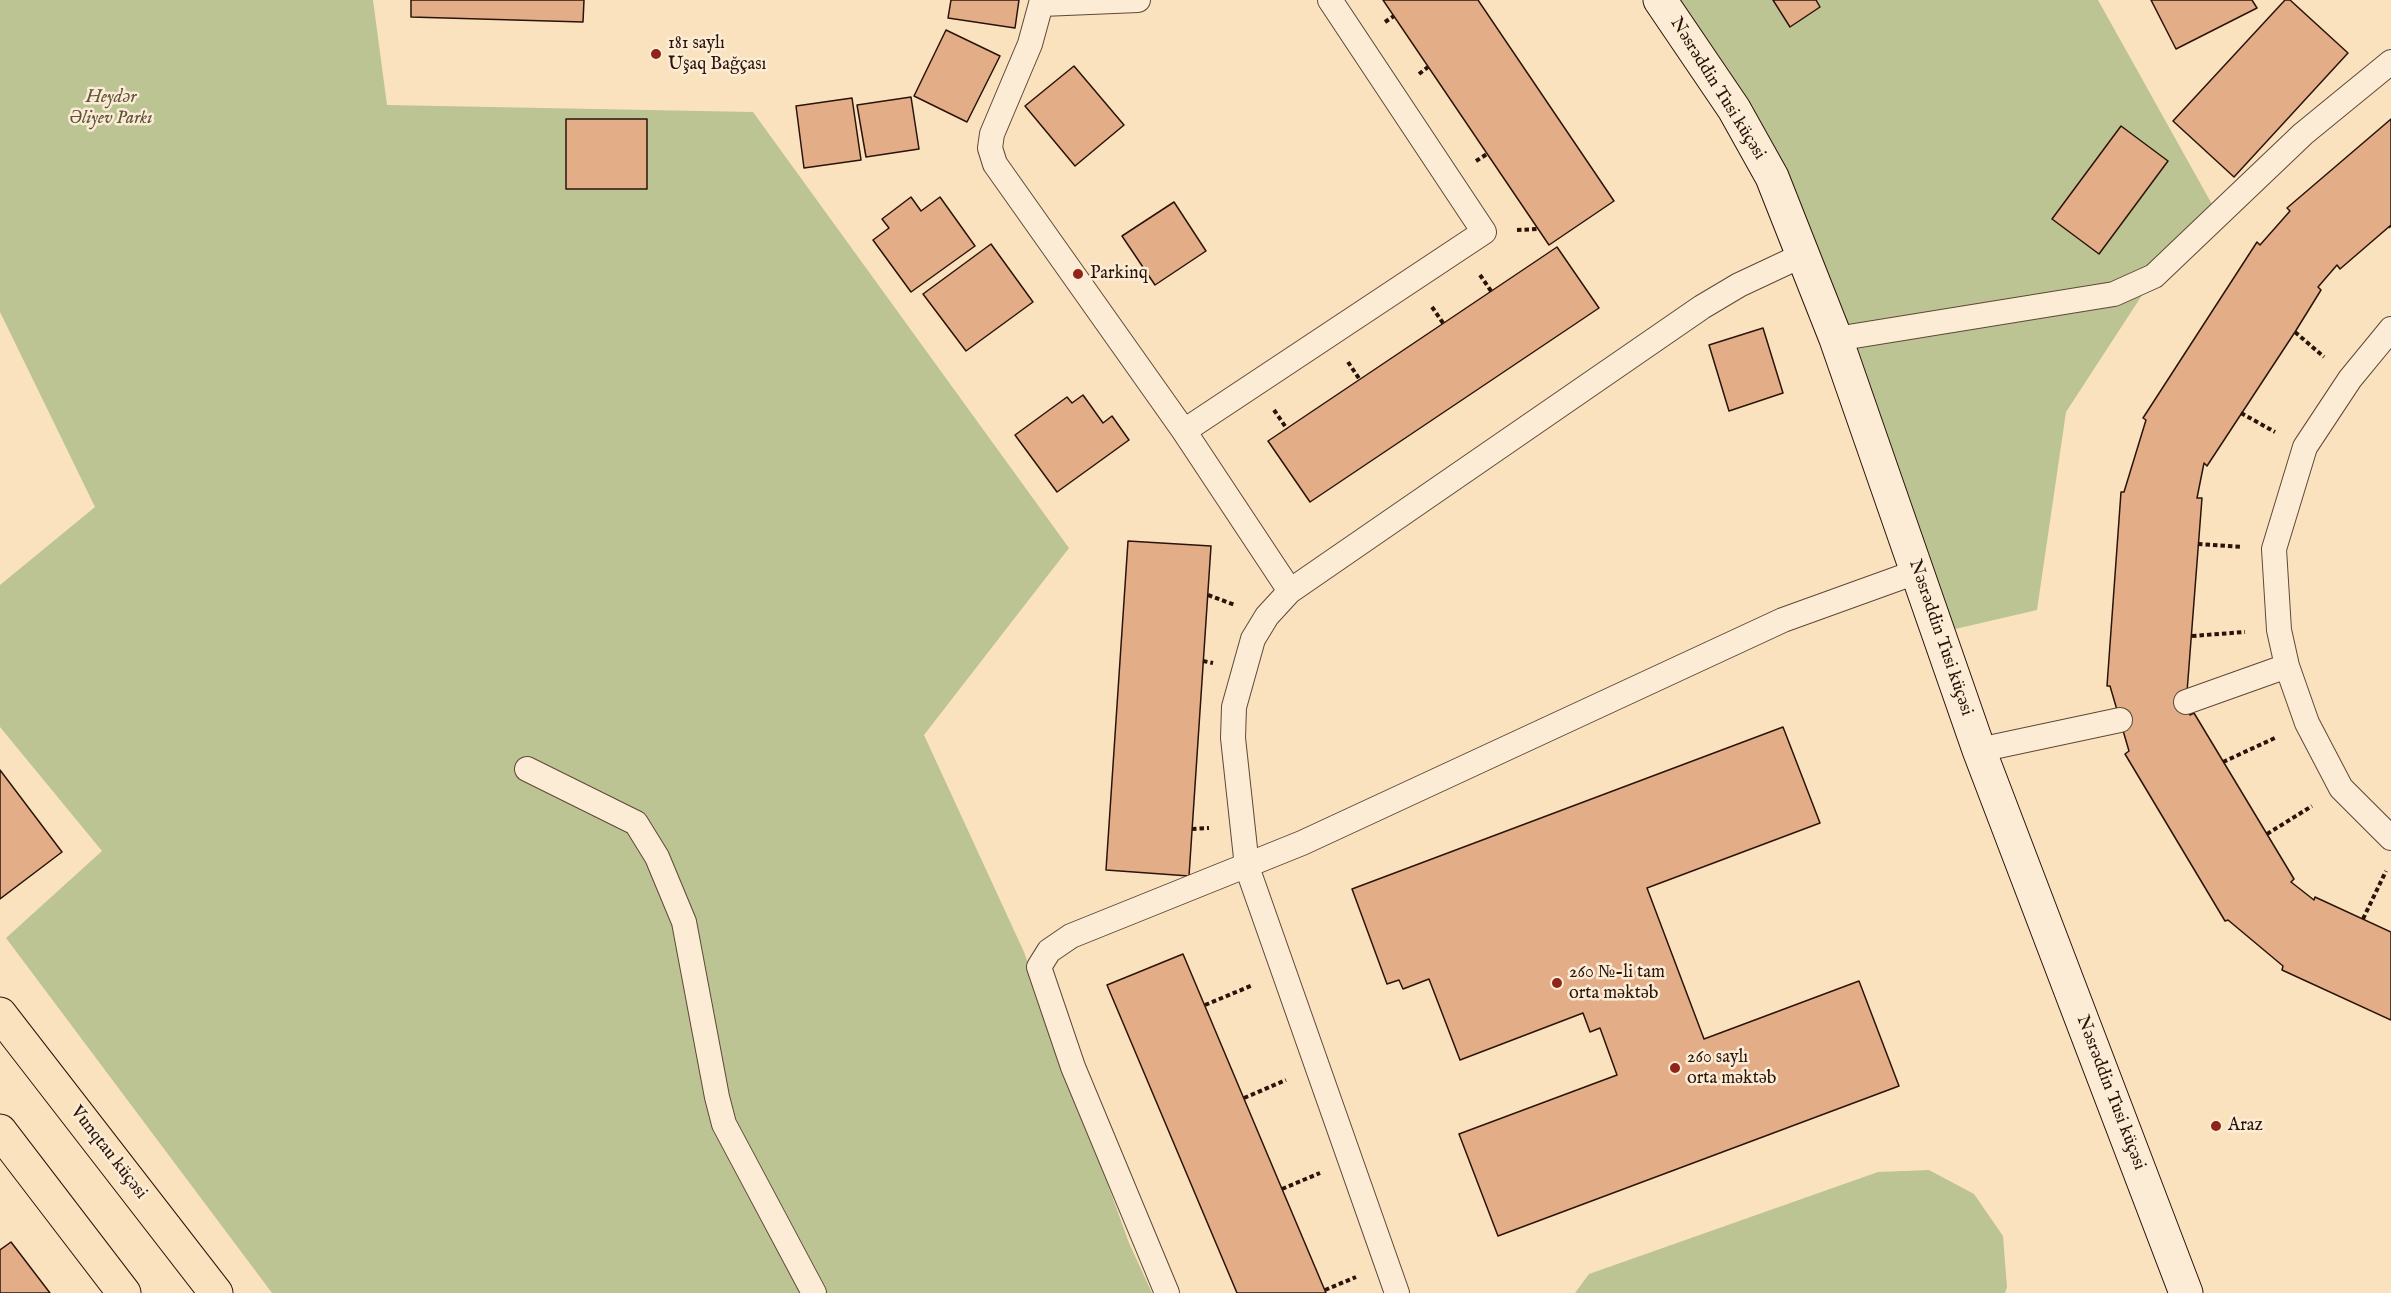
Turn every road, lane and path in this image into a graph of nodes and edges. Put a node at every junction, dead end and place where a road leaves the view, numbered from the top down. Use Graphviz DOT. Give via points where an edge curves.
graph roads {
  1 [pos="1138,0"];
  2 [pos="1330,0"];
  3 [pos="1660,0"];
  4 [pos="1042,2"];
  5 [pos="2391,62"];
  6 [pos="1803,255"];
  7 [pos="2391,329"];
  8 [pos="1836,339"];
  9 [pos="1184,431"];
  10 [pos="2198,544"];
  11 [pos="2274,549"];
  12 [pos="1916,572"];
  13 [pos="1290,591"];
  14 [pos="2279,630"];
  15 [pos="2192,636"];
  16 [pos="2287,666"];
  17 [pos="2186,702"];
  18 [pos="2120,720"];
  19 [pos="2307,723"];
  20 [pos="1979,750"];
  21 [pos="2223,762"];
  22 [pos="527,769"];
  23 [pos="2341,788"];
  24 [pos="2267,834"];
  25 [pos="2391,838"];
  26 [pos="2391,862"];
  27 [pos="1247,867"];
  28 [pos="2363,919"];
  29 [pos="1284,972"];
  30 [pos="1205,1005"];
  31 [pos="0,1014"];
  32 [pos="1317,1067"];
  33 [pos="1244,1098"];
  34 [pos="0,1131"];
  35 [pos="124,1293"];
  36 [pos="216,1293"];
  37 [pos="814,1293"];
  38 [pos="1167,1293"];
  39 [pos="1398,1293"];
  40 [pos="2186,1293"];
  1 -- 4 [label="lane"];
  2 -- 9 [label="lane" via="1484,232"];
  3 -- 6 [label="main road, Nəsrəddin Tusi küçəsi" via="1739,118 1772,177"];
  4 -- 9 [label="lane" via="1030,44 992,134 990,148 995,164"];
  5 -- 8 [label="lane" via="2303,134 2154,276 2114,294"];
  6 -- 8 [label="main road, Nəsrəddin Tusi küçəsi"];
  6 -- 13 [label="lane" via="1702,307"];
  7 -- 11 [label="lane" via="2350,379 2305,447"];
  8 -- 12 [label="main road, Nəsrəddin Tusi küçəsi"];
  9 -- 13 [label="lane"];
  10 -- 11 [label="path"];
  11 -- 14 [label="lane"];
  12 -- 20 [label="main road, Nəsrəddin Tusi küçəsi"];
  12 -- 27 [label="lane" via="1783,620"];
  13 -- 27 [label="lane" via="1253,639 1234,707 1233,738"];
  14 -- 15 [label="path"];
  14 -- 16 [label="lane"];
  16 -- 17 [label="lane"];
  16 -- 19 [label="lane"];
  18 -- 20 [label="lane"];
  19 -- 21 [label="path"];
  19 -- 23 [label="lane"];
  20 -- 40 [label="main road, Nəsrəddin Tusi küçəsi"];
  22 -- 37 [label="lane" via="636,823 657,857 684,922 724,1124"];
  23 -- 24 [label="path"];
  23 -- 25 [label="lane"];
  26 -- 28 [label="path"];
  27 -- 29 [label="lane"];
  27 -- 38 [label="lane" via="1071,936 1049,951 1039,967 1073,1067"];
  29 -- 30 [label="path"];
  29 -- 32 [label="lane"];
  31 -- 36 [label="main road, Vunqtau küçəsi"];
  32 -- 33 [label="path"];
  32 -- 39 [label="lane"];
  34 -- 35 [label="main road"];
}
